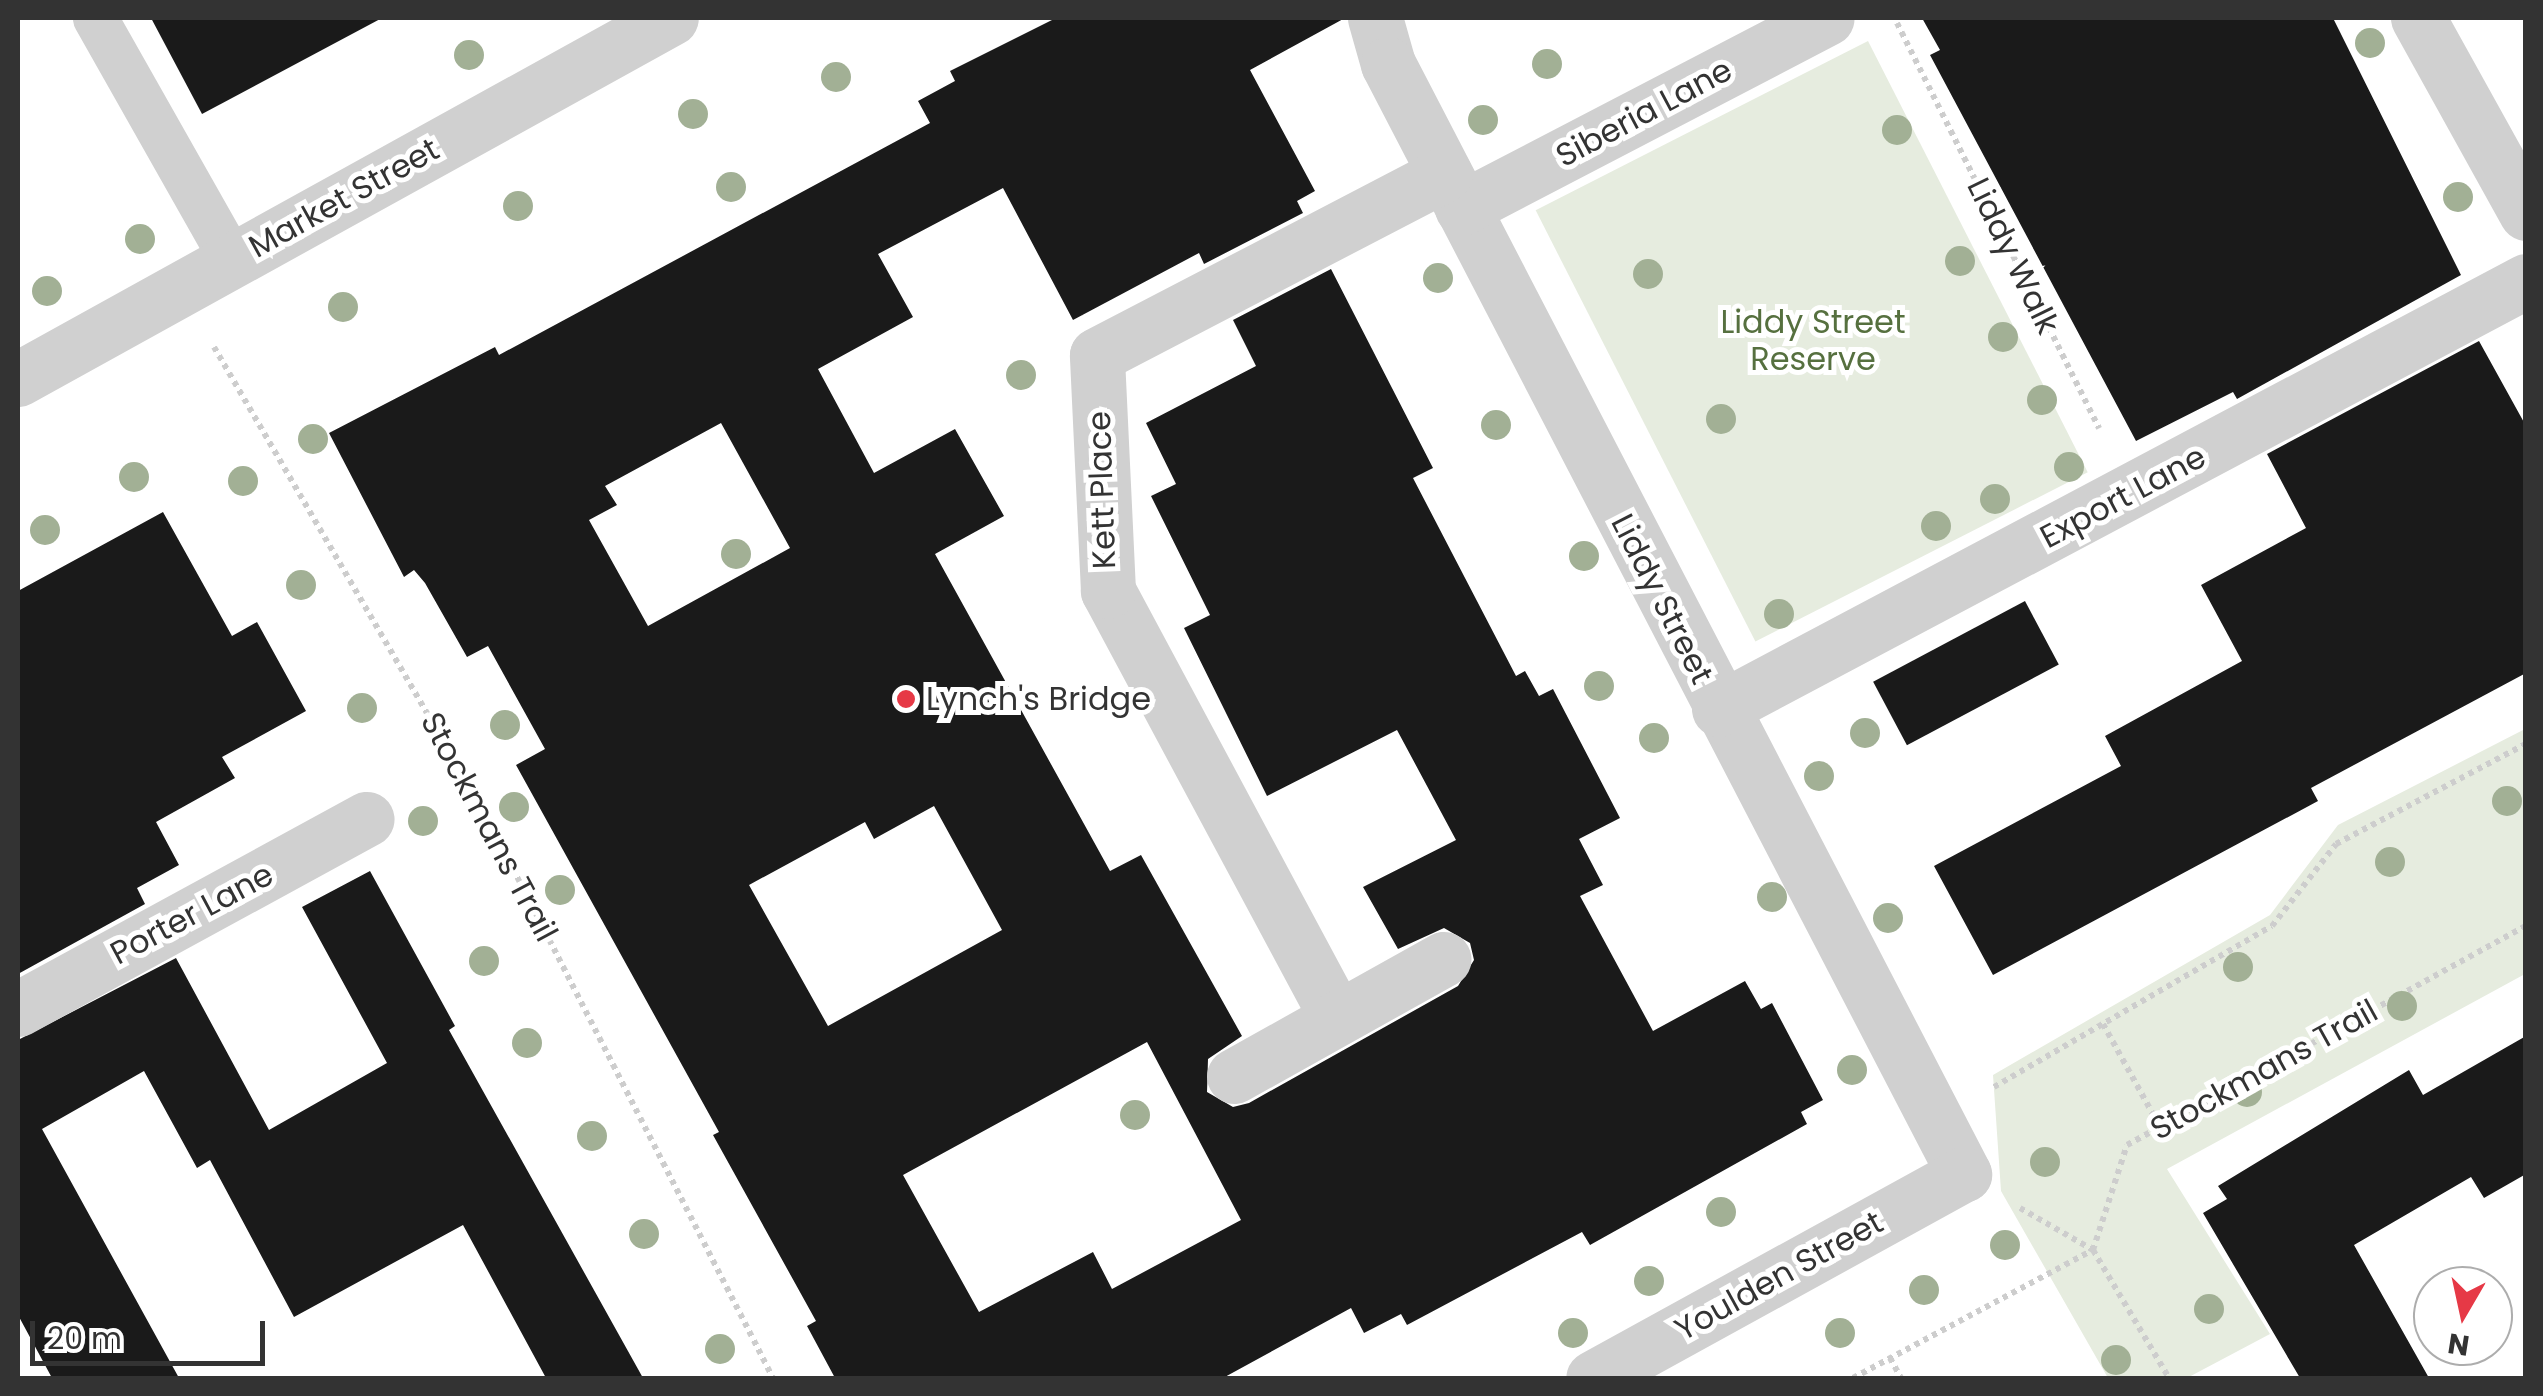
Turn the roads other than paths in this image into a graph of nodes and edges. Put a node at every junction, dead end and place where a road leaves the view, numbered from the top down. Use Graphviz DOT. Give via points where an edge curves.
graph roads {
  1 [pos="96,18"];
  2 [pos="671,18"];
  3 [pos="1376,18"];
  4 [pos="1827,18"];
  5 [pos="2418,18"];
  6 [pos="1454,191"];
  7 [pos="2526,213"];
  8 [pos="232,260"];
  9 [pos="2526,281"];
  10 [pos="18,379"];
  11 [pos="1718,708"];
  12 [pos="367,819"];
  13 [pos="1443,959"];
  14 [pos="18,1008"];
  15 [pos="1337,1018"];
  16 [pos="1234,1076"];
  17 [pos="1964,1174"];
  18 [pos="1594,1378"];
  1 -- 8 [label="lane"];
  2 -- 8 [label="street, Market Street"];
  3 -- 6 [label="street, Liddy Street" via="1388,64"];
  4 -- 6 [label="street, Siberia Lane"];
  5 -- 7 [label="street"];
  6 -- 11 [label="street, Liddy Street"];
  6 -- 15 [label="street, Kett Place" via="1097,355 1108,591"];
  8 -- 10 [label="street, Market Street"];
  9 -- 11 [label="street, Export Lane"];
  11 -- 17 [label="street, Liddy Street"];
  12 -- 14 [label="street, Porter Lane"];
  13 -- 15 [label="street"];
  15 -- 16 [label="street"];
  17 -- 18 [label="street, Youlden Street"];
}
